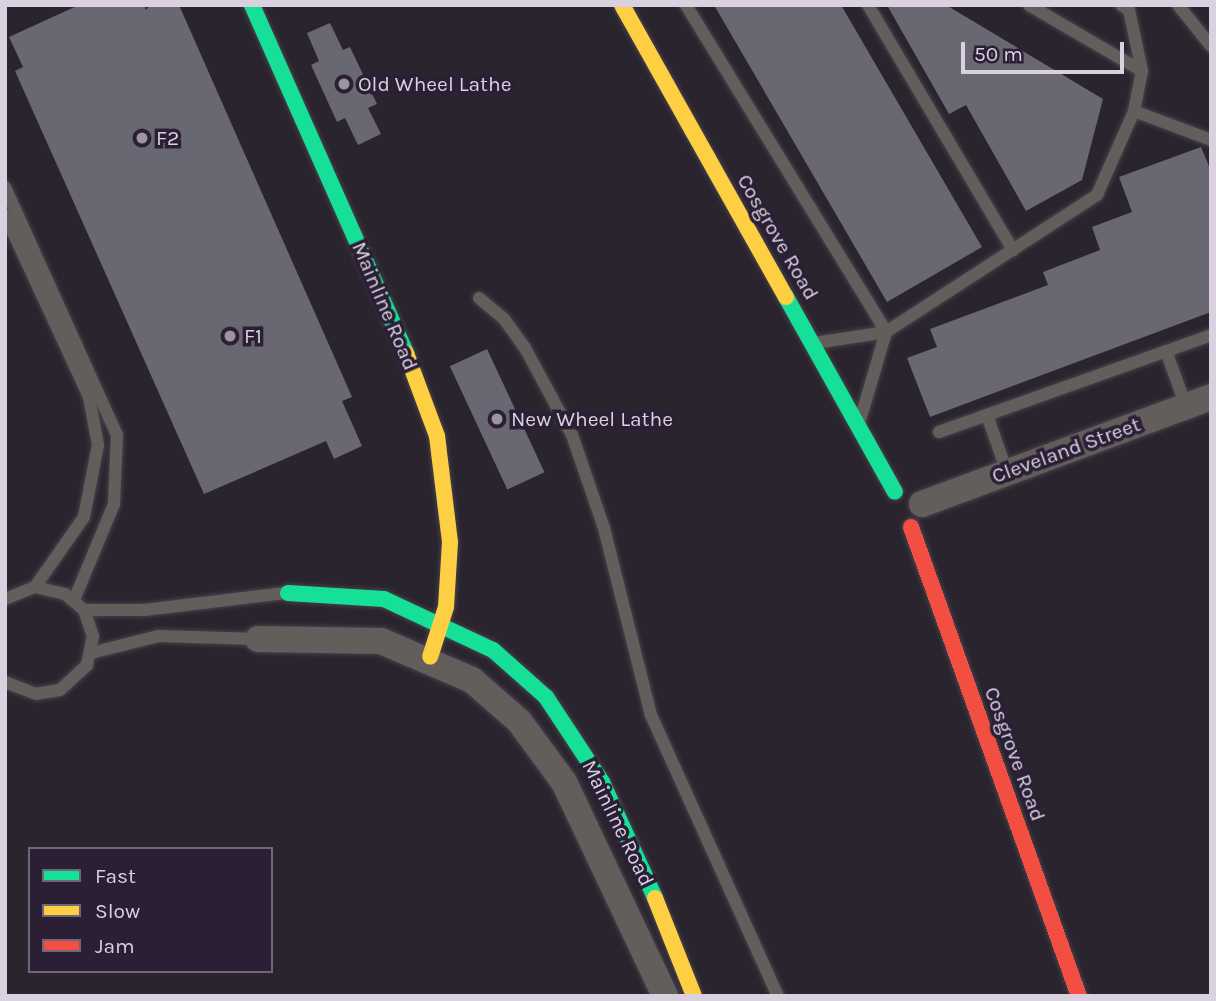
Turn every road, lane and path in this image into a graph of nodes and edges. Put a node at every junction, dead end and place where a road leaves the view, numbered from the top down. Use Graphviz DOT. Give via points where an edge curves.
graph roads {
  1 [pos="252,5"];
  2 [pos="622,5"];
  3 [pos="686,5"];
  4 [pos="868,5"];
  5 [pos="1029,5"];
  6 [pos="1121,5"];
  7 [pos="1178,5"];
  8 [pos="1211,46"];
  9 [pos="1142,71"];
  10 [pos="1134,111"];
  11 [pos="1211,140"];
  12 [pos="5,187"];
  13 [pos="5,215"];
  14 [pos="1013,250"];
  15 [pos="479,298"];
  16 [pos="886,332"];
  17 [pos="1211,335"];
  18 [pos="815,344"];
  19 [pos="1166,351"];
  20 [pos="1211,397"];
  21 [pos="1186,405"];
  22 [pos="987,415"];
  23 [pos="859,423"];
  24 [pos="939,432"];
  25 [pos="1007,472"];
  26 [pos="895,492"];
  27 [pos="884,509"];
  28 [pos="917,515"];
  29 [pos="892,525"];
  30 [pos="35,587"];
  31 [pos="288,593"];
  32 [pos="5,599"];
  33 [pos="74,600"];
  34 [pos="84,610"];
  35 [pos="442,624"];
  36 [pos="258,639"];
  37 [pos="91,653"];
  38 [pos="430,657"];
  39 [pos="5,682"];
  40 [pos="665,996"];
  41 [pos="694,996"];
  42 [pos="778,996"];
  43 [pos="1079,996"];
  1 -- 35 [label="street, Mainline Road" via="412,367 437,436 450,542"];
  2 -- 18 [label="street, Cosgrove Road"];
  3 -- 16 [label="lane"];
  4 -- 14 [label="lane"];
  5 -- 9 [label="lane"];
  6 -- 9 [label="lane" via="1129,10"];
  7 -- 8 [label="lane"];
  9 -- 10 [label="lane"];
  10 -- 11 [label="lane"];
  10 -- 14 [label="lane" via="1097,195"];
  12 -- 33 [label="lane" via="117,435 114,504"];
  13 -- 30 [label="lane" via="89,397 98,445 84,517"];
  14 -- 16 [label="lane"];
  15 -- 42 [label="lane" via="499,313 525,348 572,435 604,528 651,715"];
  16 -- 18 [label="lane"];
  16 -- 23 [label="lane"];
  17 -- 19 [label="lane"];
  18 -- 23 [label="street, Cosgrove Road"];
  19 -- 21 [label="lane"];
  19 -- 22 [label="lane"];
  20 -- 21 [label="street, Cleveland Street"];
  21 -- 25 [label="street, Cleveland Street"];
  22 -- 24 [label="lane"];
  22 -- 25 [label="lane"];
  23 -- 26 [label="street, Cosgrove Road"];
  25 -- 28 [label="street, Cleveland Street"];
  26 -- 27 [label="street"];
  26 -- 28 [label="street" via="914,493"];
  28 -- 29 [label="street"];
  28 -- 43 [label="street, Cosgrove Road"];
  30 -- 32 [label="lane"];
  30 -- 33 [label="lane"];
  31 -- 34 [label="lane, Mainline Road" via="144,610"];
  31 -- 35 [label="street, Mainline Road" via="384,599"];
  33 -- 34 [label="lane"];
  34 -- 37 [label="lane" via="91,626"];
  35 -- 38 [label="street, Mainline Road"];
  35 -- 41 [label="street, Mainline Road" via="493,650 546,697 571,733 602,782 671,932"];
  36 -- 37 [label="lane, Mainline Road" via="158,636"];
  36 -- 38 [label="street, Mainline Road" via="381,641"];
  37 -- 39 [label="lane" via="80,675 60,690 24,692"];
  38 -- 40 [label="street, Mainline Road" via="472,680 520,721 543,750 564,782"];
}
